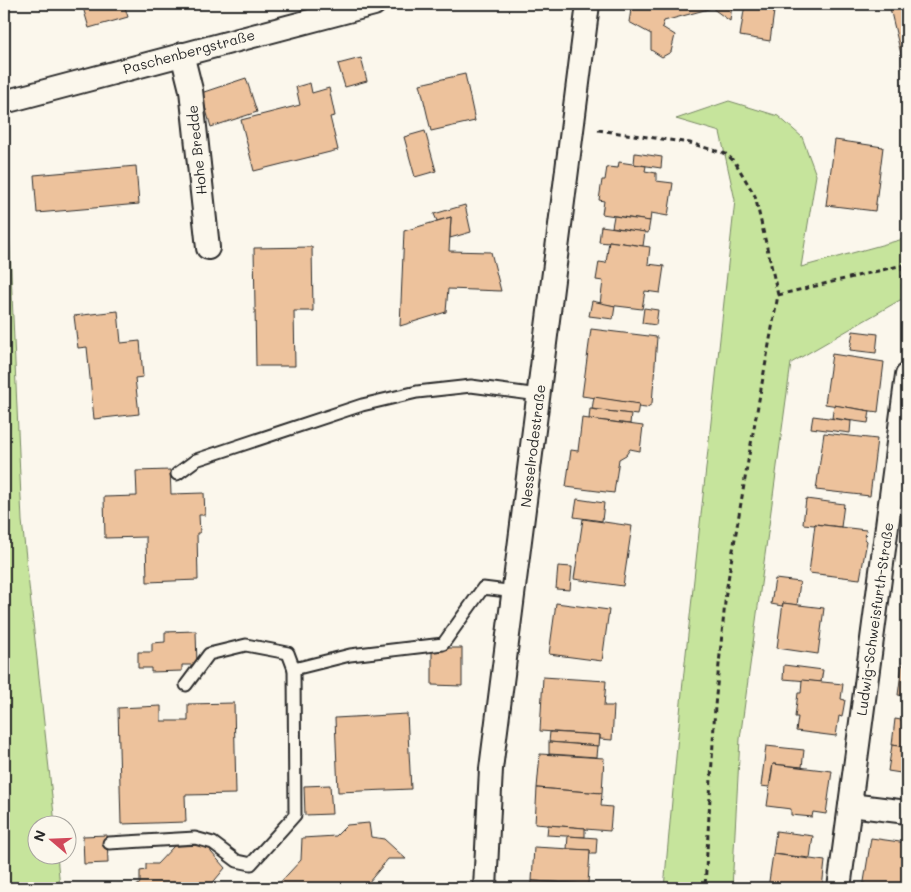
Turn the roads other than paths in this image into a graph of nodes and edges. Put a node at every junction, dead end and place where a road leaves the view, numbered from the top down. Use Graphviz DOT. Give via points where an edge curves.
graph roads {
  1 [pos="588,4"];
  2 [pos="361,5"];
  3 [pos="182,54"];
  4 [pos="4,102"];
  5 [pos="208,248"];
  6 [pos="907,375"];
  7 [pos="539,395"];
  8 [pos="177,474"];
  9 [pos="515,592"];
  10 [pos="294,669"];
  11 [pos="186,685"];
  12 [pos="850,805"];
  13 [pos="907,812"];
  14 [pos="109,842"];
  15 [pos="485,888"];
  16 [pos="839,888"];
  1 -- 7 [label="street, Nesselrodestraße"];
  2 -- 3 [label="street, Paschenbergstraße"];
  3 -- 4 [label="street, Paschenbergstraße"];
  3 -- 5 [label="street, Hohe Bredde" via="191,90"];
  6 -- 12 [label="street, Ludwig-Schweisfurth-Straße"];
  7 -- 8 [label="lane" via="471,386 417,392 362,405 196,460"];
  7 -- 9 [label="street, Nesselrodestraße"];
  9 -- 10 [label="lane" via="483,588 443,644 350,655"];
  9 -- 15 [label="street, Nesselrodestraße" via="491,769"];
  10 -- 11 [label="lane" via="288,654 246,645 209,654"];
  10 -- 14 [label="lane" via="295,815 251,864 237,860 213,843 195,838"];
  12 -- 13 [label="street"];
  12 -- 16 [label="street, Ludwig-Schweisfurth-Straße"];
}
